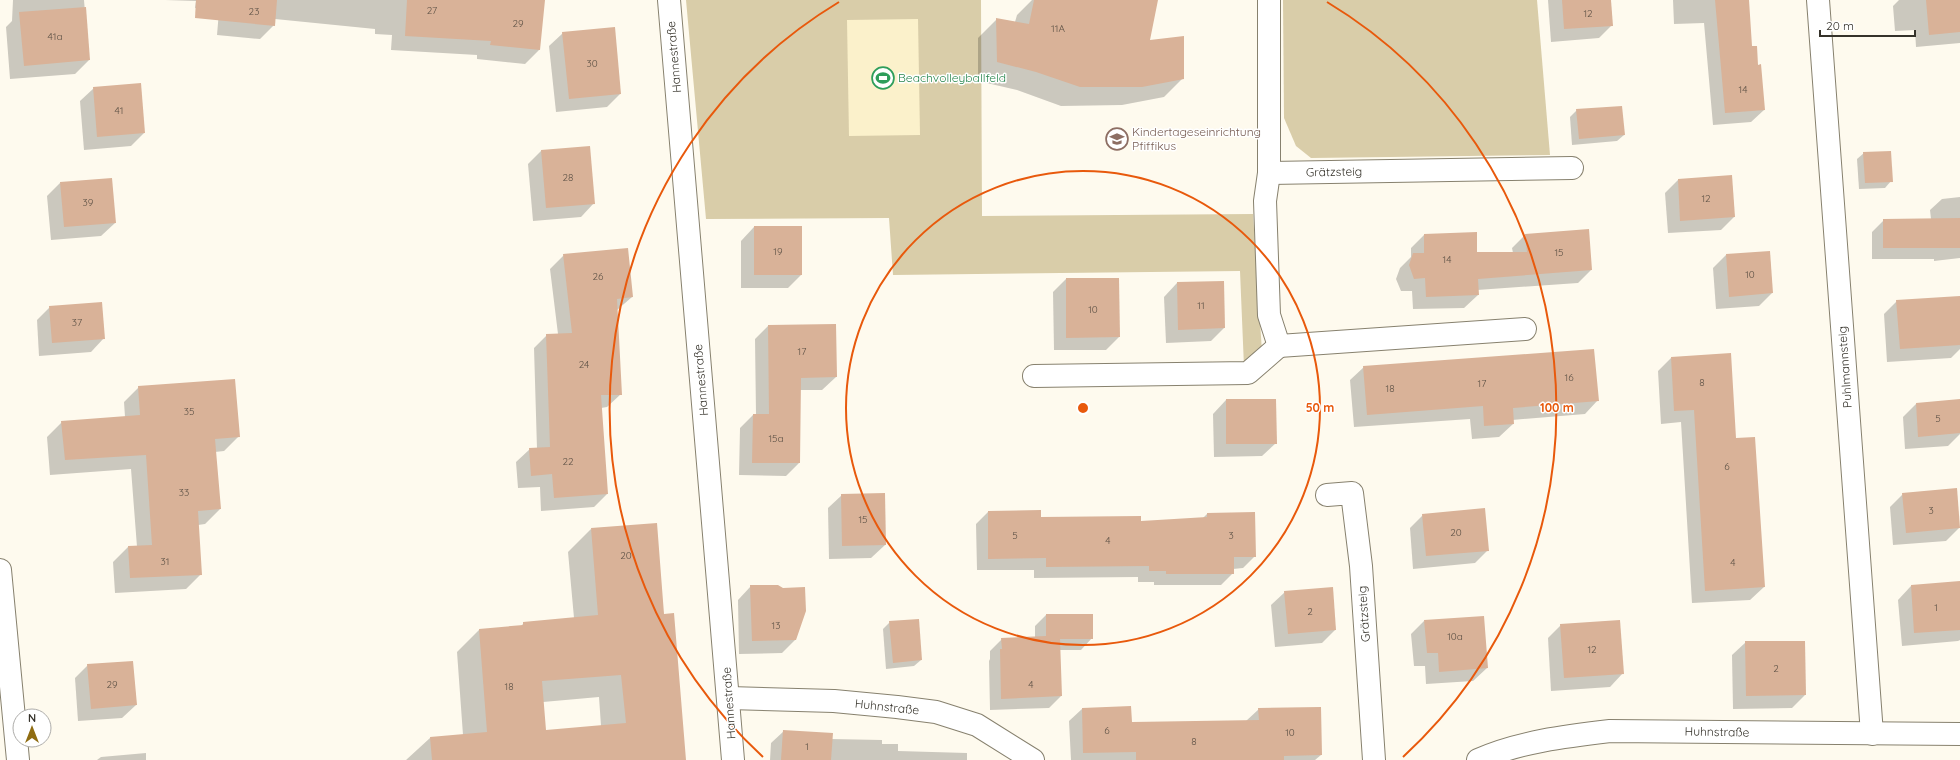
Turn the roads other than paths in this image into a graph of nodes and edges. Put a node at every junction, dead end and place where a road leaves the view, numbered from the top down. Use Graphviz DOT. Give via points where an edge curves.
graph roads {
  1 [pos="669,0"];
  2 [pos="1270,0"];
  3 [pos="1818,0"];
  4 [pos="1572,168"];
  5 [pos="1269,173"];
  6 [pos="1525,329"];
  7 [pos="1279,346"];
  8 [pos="1034,376"];
  9 [pos="1327,495"];
  10 [pos="0,570"];
  11 [pos="729,698"];
  12 [pos="1872,734"];
  13 [pos="1960,734"];
  14 [pos="18,760"];
  15 [pos="733,760"];
  16 [pos="1033,760"];
  17 [pos="1374,760"];
  18 [pos="1478,760"];
  1 -- 11 [label="street, Hannestraße"];
  2 -- 5 [label="street"];
  3 -- 12 [label="street, Puhlmannsteig"];
  4 -- 5 [label="street, Grätzsteig"];
  5 -- 7 [label="street" via="1265,201 1270,315"];
  6 -- 7 [label="street"];
  7 -- 8 [label="street" via="1248,374"];
  9 -- 17 [label="street, Grätzsteig" via="1352,493 1361,566"];
  10 -- 14 [label="street"];
  11 -- 15 [label="street, Hannestraße"];
  11 -- 16 [label="street, Huhnstraße" via="834,701 936,712 977,725"];
  12 -- 13 [label="street, Huhnstraße"];
  12 -- 18 [label="street, Huhnstraße" via="1610,731 1530,744"];
}
